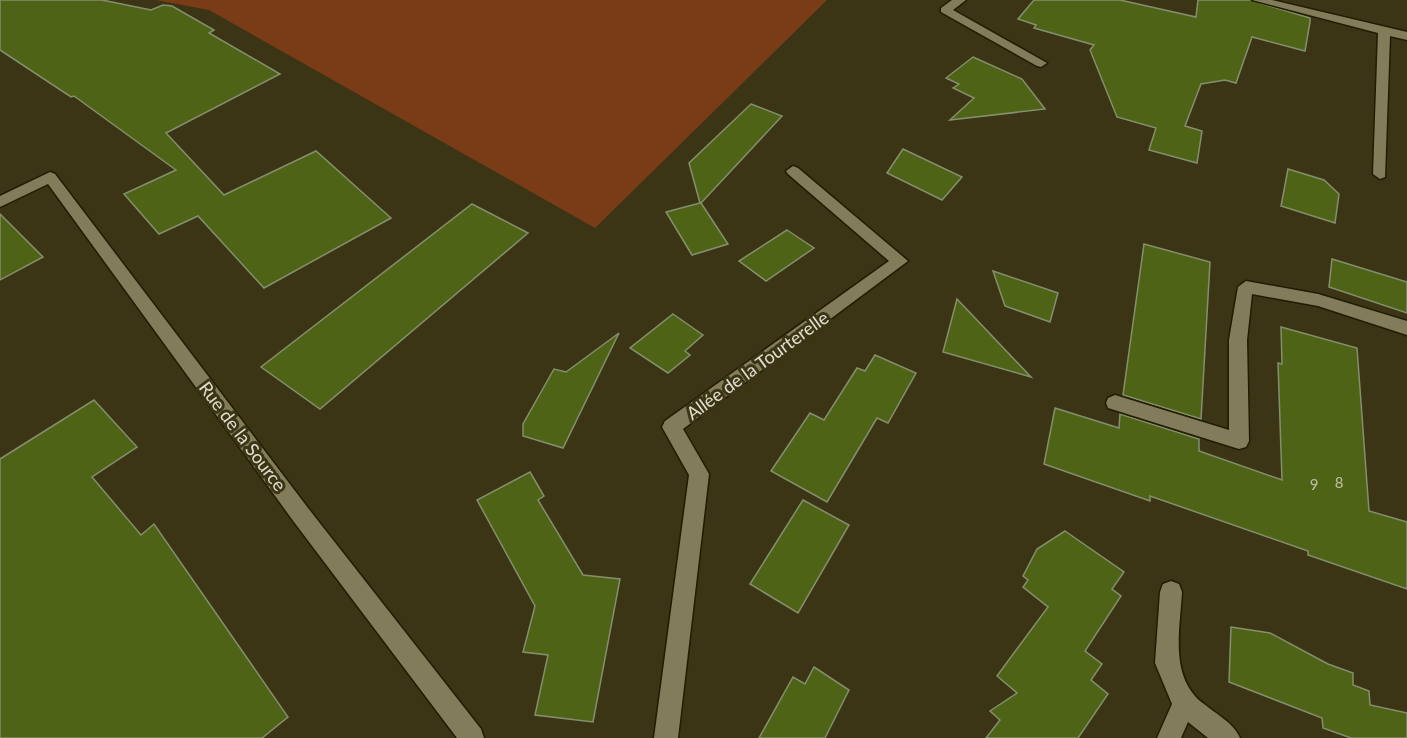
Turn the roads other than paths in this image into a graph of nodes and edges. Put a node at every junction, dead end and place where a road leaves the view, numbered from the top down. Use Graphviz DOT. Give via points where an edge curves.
graph roads {
  1 [pos="960,0"];
  2 [pos="1258,0"];
  3 [pos="1384,30"];
  4 [pos="1407,36"];
  5 [pos="1041,63"];
  6 [pos="793,171"];
  7 [pos="1380,174"];
  8 [pos="0,202"];
  9 [pos="1407,328"];
  10 [pos="1115,404"];
  11 [pos="1171,592"];
  12 [pos="1184,704"];
  13 [pos="472,738"];
  14 [pos="666,738"];
  15 [pos="1169,738"];
  16 [pos="1228,738"];
  1 -- 5 [label="street" via="945,10"];
  2 -- 3 [label="street"];
  3 -- 4 [label="street"];
  3 -- 7 [label="street"];
  6 -- 14 [label="street, Allée de la Tourterelle" via="900,261 672,427 699,474"];
  8 -- 13 [label="street, Rue de la Source" via="50,177"];
  9 -- 10 [label="street" via="1318,300 1246,287 1241,319 1239,441"];
  11 -- 12 [label="street" via="1167,663"];
  12 -- 15 [label="street"];
  12 -- 16 [label="street"];
}
